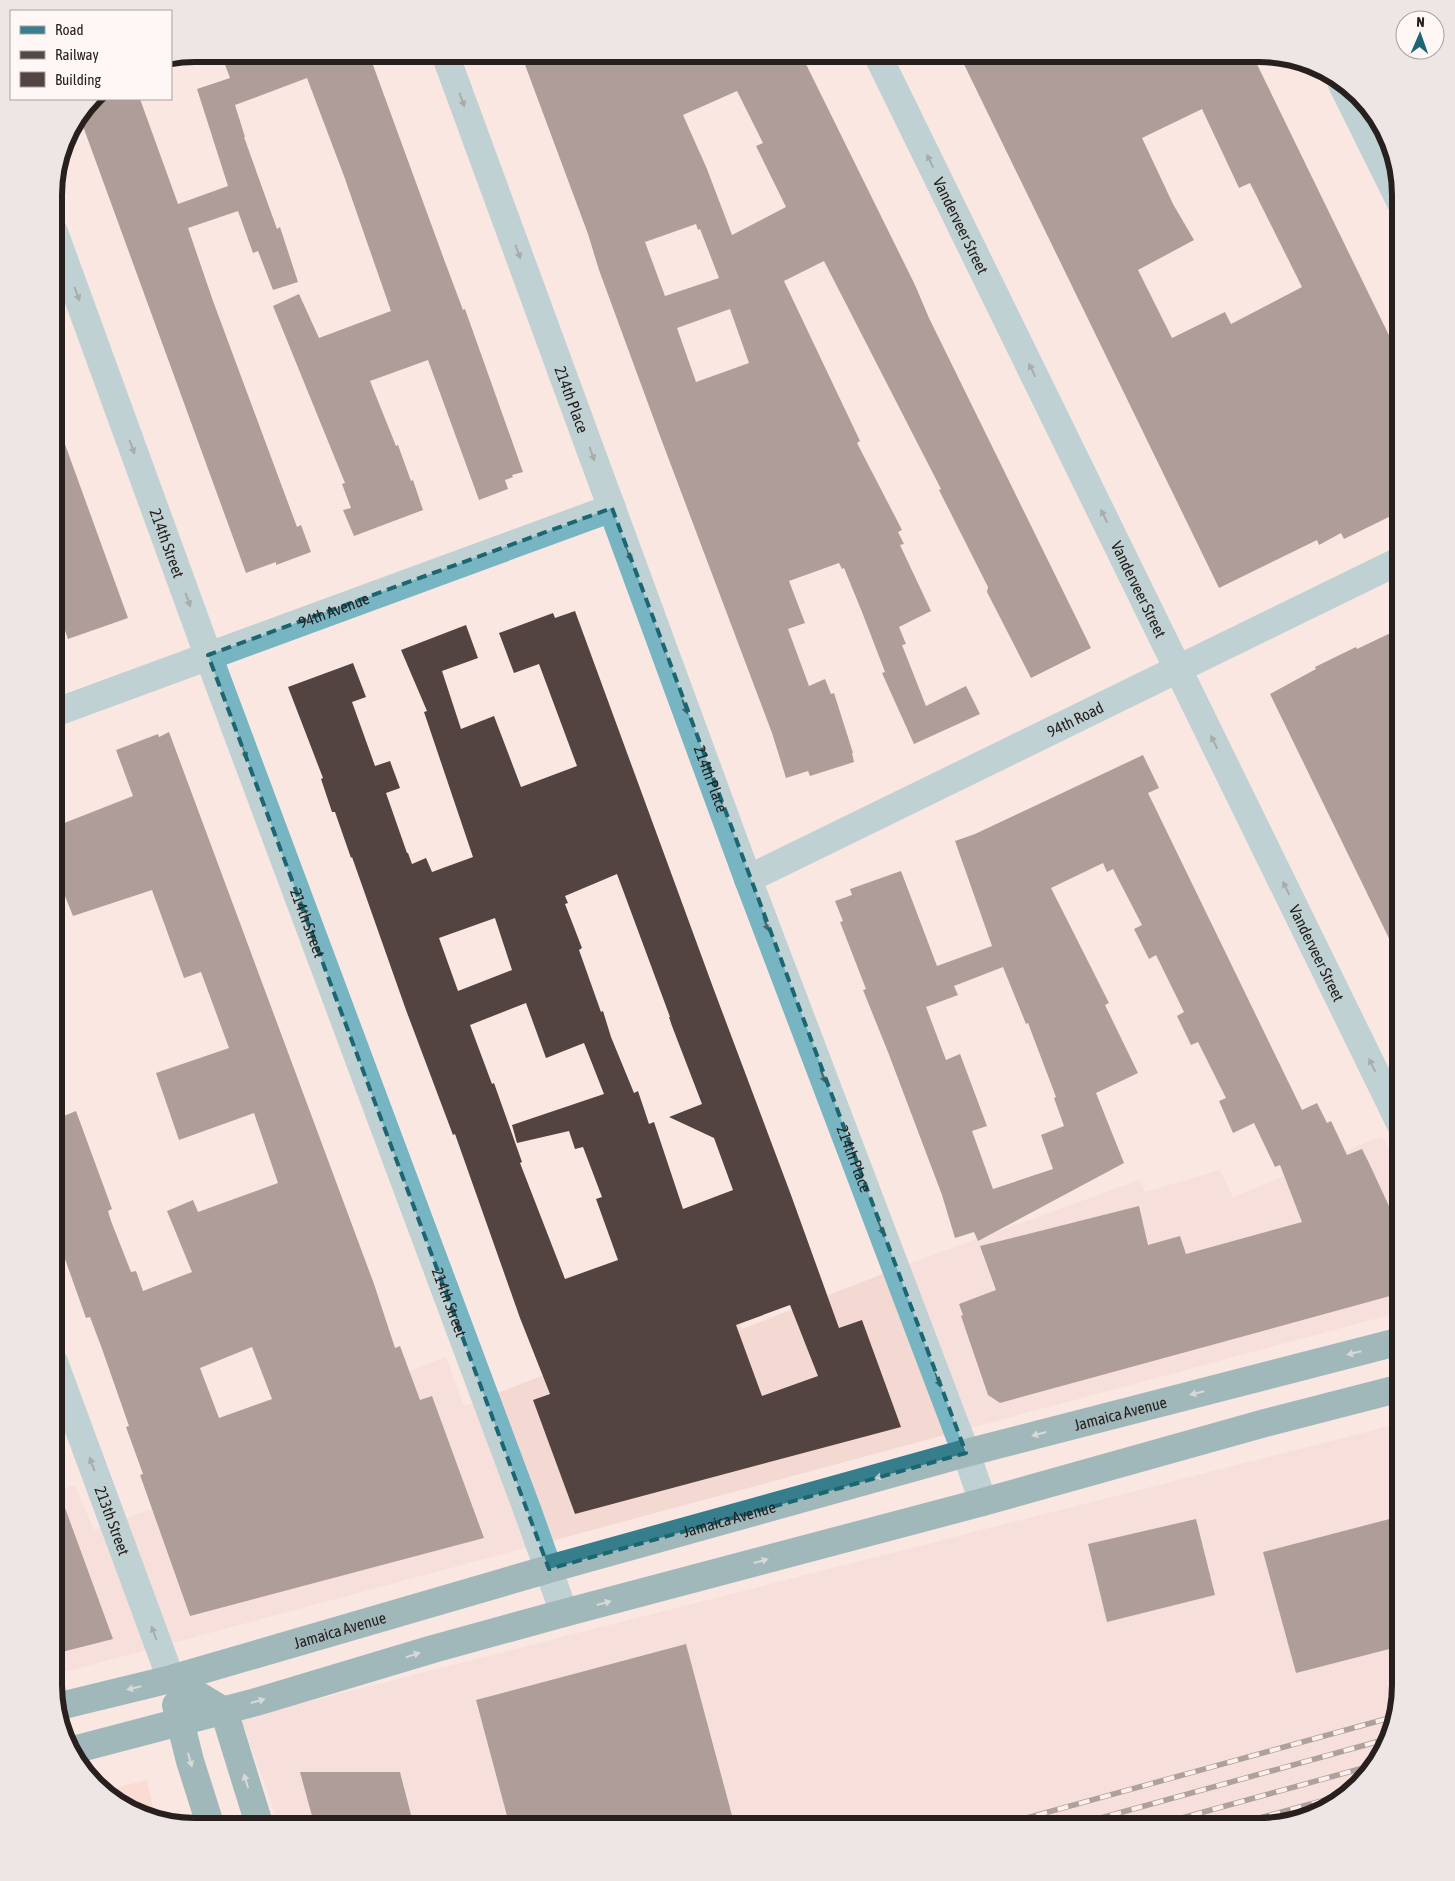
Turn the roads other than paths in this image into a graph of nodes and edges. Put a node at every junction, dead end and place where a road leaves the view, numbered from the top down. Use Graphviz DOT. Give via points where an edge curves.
graph roads {
  1 [pos="448,63"];
  2 [pos="881,63"];
  3 [pos="1349,98"];
  4 [pos="1391,183"];
  5 [pos="63,257"];
  6 [pos="612,508"];
  7 [pos="1392,564"];
  8 [pos="208,655"];
  9 [pos="1179,669"];
  10 [pos="63,709"];
  11 [pos="748,879"];
  12 [pos="1392,1107"];
  13 [pos="1392,1343"];
  14 [pos="62,1384"];
  15 [pos="1392,1390"];
  16 [pos="966,1453"];
  17 [pos="983,1502"];
  18 [pos="550,1569"];
  19 [pos="564,1613"];
  20 [pos="171,1679"];
  21 [pos="64,1705"];
  22 [pos="224,1711"];
  23 [pos="179,1722"];
  24 [pos="79,1748"];
  25 [pos="208,1818"];
  26 [pos="257,1818"];
  1 -- 6 [label="street, 214th Place, one-way"];
  9 -- 2 [label="street, Vanderveer Street, one-way"];
  3 -- 4 [label="street"];
  5 -- 8 [label="street, 214th Street, one-way"];
  6 -- 8 [label="street, 94th Avenue"];
  6 -- 11 [label="street, 214th Place, one-way"];
  7 -- 9 [label="street, 94th Road"];
  8 -- 10 [label="street, 94th Avenue"];
  8 -- 18 [label="street, 214th Street, one-way"];
  9 -- 11 [label="street, 94th Road"];
  12 -- 9 [label="street, Vanderveer Street, one-way"];
  11 -- 16 [label="street, 214th Place, one-way"];
  13 -- 16 [label="main road, Jamaica Avenue, one-way"];
  20 -- 14 [label="street, 213th Street, one-way"];
  15 -- 17 [label="main road"];
  16 -- 17 [label="street, 214th Place"];
  16 -- 18 [label="main road, Jamaica Avenue, one-way"];
  19 -- 17 [label="main road, one-way"];
  18 -- 19 [label="street, 214th Street"];
  18 -- 20 [label="main road, Jamaica Avenue"];
  22 -- 19 [label="main road, one-way"];
  20 -- 21 [label="main road, Jamaica Avenue, one-way"];
  20 -- 22 [label="main road"];
  20 -- 23 [label="main road"];
  22 -- 23 [label="main road"];
  26 -- 22 [label="main road, one-way"];
  23 -- 24 [label="main road"];
  23 -- 25 [label="main road, one-way"];
}
